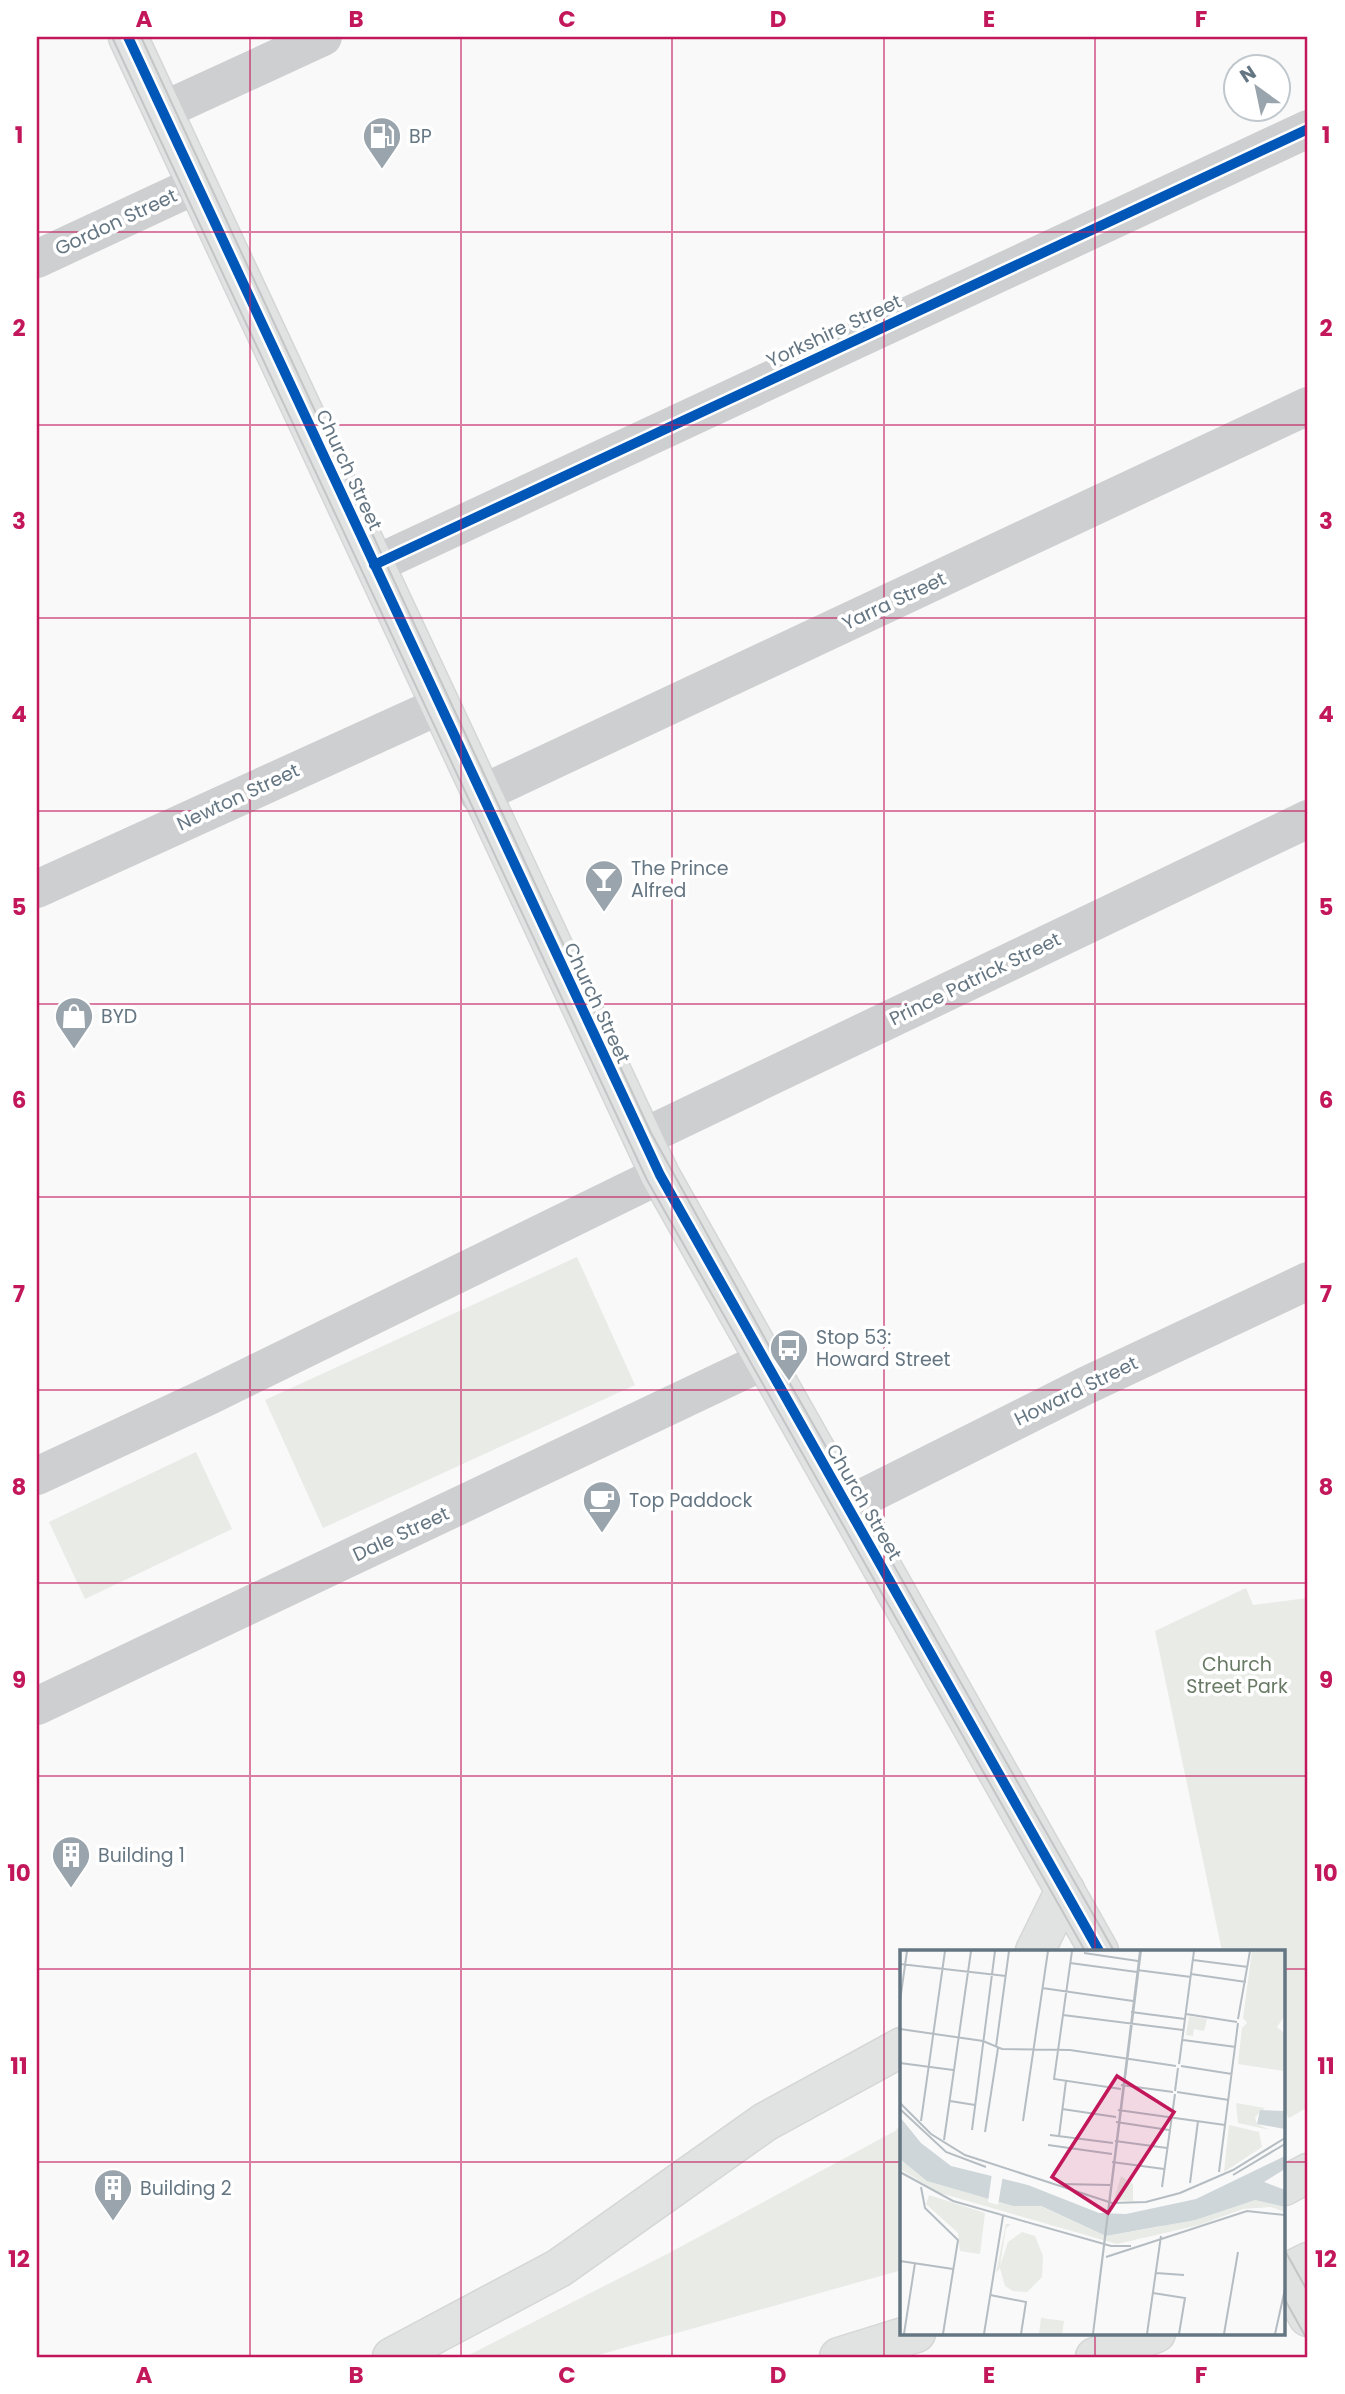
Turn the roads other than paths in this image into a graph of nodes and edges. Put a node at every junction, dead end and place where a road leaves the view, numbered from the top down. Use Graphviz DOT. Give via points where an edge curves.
graph roads {
  1 [pos="128,37"];
  2 [pos="323,37"];
  3 [pos="162,111"];
  4 [pos="1308,129"];
  5 [pos="196,185"];
  6 [pos="37,259"];
  7 [pos="1308,406"];
  8 [pos="374,565"];
  9 [pos="439,706"];
  10 [pos="479,795"];
  11 [pos="1308,819"];
  12 [pos="37,889"];
  13 [pos="642,1138"];
  14 [pos="660,1175"];
  15 [pos="1308,1281"];
  16 [pos="764,1361"];
  17 [pos="37,1476"];
  18 [pos="846,1506"];
  19 [pos="37,1706"];
  20 [pos="1065,1890"];
  21 [pos="1035,1950"];
  22 [pos="1099,1950"];
  23 [pos="900,2048"];
  24 [pos="1308,2173"];
  25 [pos="1286,2185"];
  26 [pos="1308,2262"];
  27 [pos="1286,2273"];
  28 [pos="1286,2278"];
  29 [pos="1308,2317"];
  30 [pos="913,2334"];
  31 [pos="1153,2334"];
  32 [pos="392,2357"];
  33 [pos="839,2357"];
  34 [pos="1095,2357"];
  1 -- 3 [label="main road, Church Street"];
  2 -- 3 [label="street"];
  3 -- 5 [label="main road, Church Street"];
  4 -- 8 [label="street, Yorkshire Street"];
  5 -- 6 [label="street, Gordon Street"];
  5 -- 8 [label="main road, Church Street"];
  7 -- 10 [label="street, Yarra Street"];
  8 -- 9 [label="main road, Church Street"];
  9 -- 10 [label="main road, Church Street"];
  9 -- 12 [label="street, Newton Street"];
  10 -- 13 [label="main road, Church Street"];
  11 -- 13 [label="street, Prince Patrick Street"];
  13 -- 14 [label="main road, Church Street"];
  14 -- 16 [label="main road, Church Street"];
  14 -- 17 [label="street"];
  15 -- 18 [label="street, Howard Street"];
  16 -- 18 [label="main road, Church Street"];
  16 -- 19 [label="street, Dale Street"];
  18 -- 20 [label="main road, Church Street"];
  20 -- 21 [label="main road"];
  20 -- 22 [label="main road, Church Street"];
  23 -- 32 [label="main road" via="765,2122 559,2268"];
  24 -- 25 [label="main road"];
  26 -- 27 [label="main road"];
  28 -- 29 [label="main road"];
  30 -- 33 [label="main road"];
  31 -- 34 [label="main road"];
}
